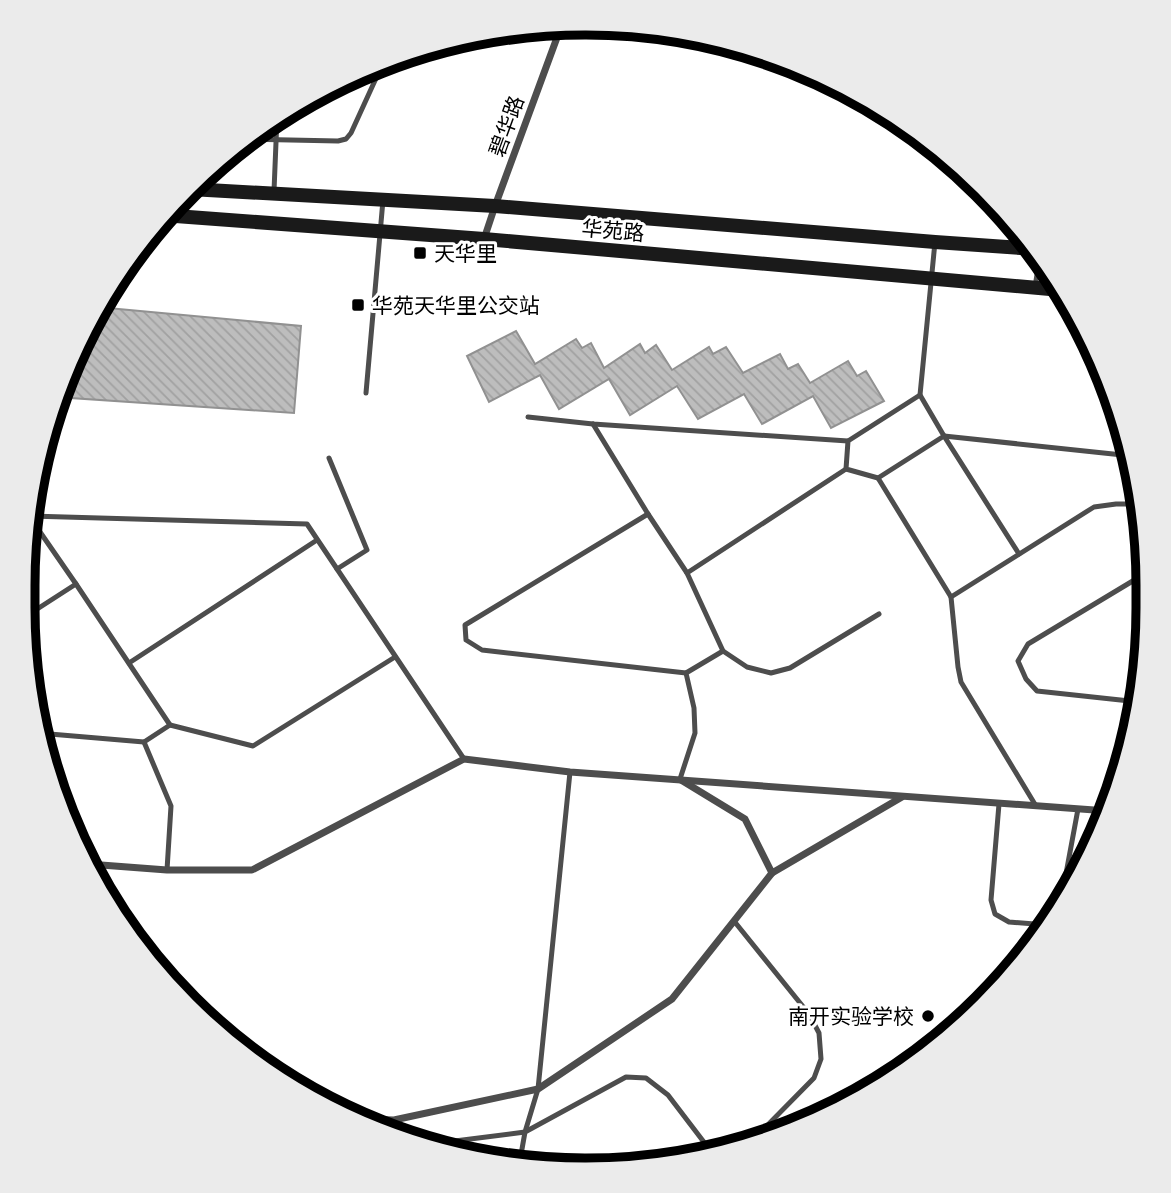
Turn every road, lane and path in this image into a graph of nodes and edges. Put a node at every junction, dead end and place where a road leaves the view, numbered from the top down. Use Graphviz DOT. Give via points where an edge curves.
graph roads {
  1 [pos="558,36"];
  2 [pos="377,76"];
  3 [pos="276,130"];
  4 [pos="263,140"];
  5 [pos="276,140"];
  6 [pos="203,190"];
  7 [pos="274,195"];
  8 [pos="383,200"];
  9 [pos="495,206"];
  10 [pos="178,216"];
  11 [pos="381,232"];
  12 [pos="484,239"];
  13 [pos="935,242"];
  14 [pos="1020,248"];
  15 [pos="1037,272"];
  16 [pos="932,279"];
  17 [pos="1035,287"];
  18 [pos="1048,288"];
  19 [pos="366,393"];
  20 [pos="920,395"];
  21 [pos="528,417"];
  22 [pos="593,424"];
  23 [pos="944,436"];
  24 [pos="848,441"];
  25 [pos="1120,455"];
  26 [pos="329,458"];
  27 [pos="846,469"];
  28 [pos="878,478"];
  29 [pos="1129,504"];
  30 [pos="649,514"];
  31 [pos="40,516"];
  32 [pos="38,529"];
  33 [pos="317,540"];
  34 [pos="1019,554"];
  35 [pos="337,569"];
  36 [pos="687,573"];
  37 [pos="1136,579"];
  38 [pos="76,584"];
  39 [pos="951,597"];
  40 [pos="35,610"];
  41 [pos="879,614"];
  42 [pos="723,652"];
  43 [pos="395,657"];
  44 [pos="129,663"];
  45 [pos="686,673"];
  46 [pos="1127,701"];
  47 [pos="170,725"];
  48 [pos="50,734"];
  49 [pos="144,742"];
  50 [pos="464,759"];
  51 [pos="570,772"];
  52 [pos="680,779"];
  53 [pos="903,797"];
  54 [pos="999,804"];
  55 [pos="1036,806"];
  56 [pos="1077,809"];
  57 [pos="1097,810"];
  58 [pos="99,865"];
  59 [pos="167,870"];
  60 [pos="772,873"];
  61 [pos="1065,877"];
  62 [pos="734,921"];
  63 [pos="1035,924"];
  64 [pos="538,1089"];
  65 [pos="385,1120"];
  66 [pos="764,1128"];
  67 [pos="525,1132"];
  68 [pos="451,1141"];
  69 [pos="705,1144"];
  70 [pos="521,1154"];
  1 -- 9 [label="street, 碧华路"];
  2 -- 5 [label="lane" via="346,139"];
  3 -- 5 [label="lane"];
  4 -- 5 [label="lane"];
  5 -- 7 [label="lane"];
  6 -- 7 [label="main road, 华苑路"];
  7 -- 8 [label="main road, 华苑路"];
  8 -- 9 [label="main road, 华苑路"];
  8 -- 11 [label="lane"];
  9 -- 12 [label="street, 碧华路"];
  9 -- 13 [label="main road, 华苑路"];
  10 -- 11 [label="main road, 华苑路"];
  11 -- 12 [label="main road, 华苑路"];
  11 -- 19 [label="lane"];
  12 -- 16 [label="main road, 华苑路"];
  13 -- 14 [label="main road, 华苑路"];
  13 -- 16 [label="lane"];
  15 -- 17 [label="lane"];
  16 -- 17 [label="main road, 华苑路"];
  16 -- 20 [label="lane"];
  17 -- 18 [label="main road, 华苑路"];
  20 -- 23 [label="lane"];
  20 -- 24 [label="lane"];
  21 -- 22 [label="lane"];
  22 -- 24 [label="lane"];
  22 -- 30 [label="lane"];
  23 -- 25 [label="lane"];
  23 -- 28 [label="lane"];
  23 -- 34 [label="lane"];
  24 -- 27 [label="lane"];
  26 -- 35 [label="lane" via="367,550"];
  27 -- 28 [label="lane"];
  27 -- 36 [label="lane"];
  28 -- 39 [label="lane"];
  29 -- 34 [label="lane" via="1094,507"];
  30 -- 36 [label="lane"];
  30 -- 45 [label="lane" via="465,625 466,640 482,650"];
  31 -- 33 [label="lane" via="307,524"];
  32 -- 38 [label="lane"];
  33 -- 35 [label="lane"];
  33 -- 44 [label="lane"];
  34 -- 39 [label="lane"];
  35 -- 43 [label="lane"];
  36 -- 42 [label="lane"];
  37 -- 46 [label="lane" via="1028,644 1018,661 1037,691"];
  38 -- 40 [label="lane"];
  38 -- 44 [label="lane"];
  39 -- 55 [label="lane" via="961,682"];
  41 -- 42 [label="lane" via="790,668 771,673 747,667"];
  42 -- 45 [label="lane"];
  43 -- 47 [label="lane" via="253,746"];
  43 -- 50 [label="lane"];
  44 -- 47 [label="lane"];
  45 -- 52 [label="lane" via="695,733"];
  47 -- 49 [label="lane"];
  48 -- 49 [label="lane"];
  49 -- 59 [label="lane" via="171,806"];
  50 -- 51 [label="street"];
  50 -- 59 [label="street" via="252,870"];
  51 -- 52 [label="street"];
  51 -- 64 [label="lane"];
  52 -- 53 [label="street"];
  52 -- 60 [label="street" via="745,820"];
  53 -- 54 [label="street"];
  53 -- 60 [label="street"];
  54 -- 55 [label="street"];
  54 -- 63 [label="lane" via="991,900 995,914 1009,922"];
  55 -- 56 [label="street"];
  56 -- 57 [label="street"];
  56 -- 61 [label="lane"];
  58 -- 59 [label="street"];
  60 -- 62 [label="street"];
  62 -- 64 [label="street" via="672,999"];
  62 -- 66 [label="lane" via="820,1033 821,1059 814,1078"];
  64 -- 65 [label="street"];
  64 -- 67 [label="lane"];
  67 -- 68 [label="lane"];
  67 -- 69 [label="lane" via="626,1077 646,1078 668,1095"];
  67 -- 70 [label="lane"];
}
